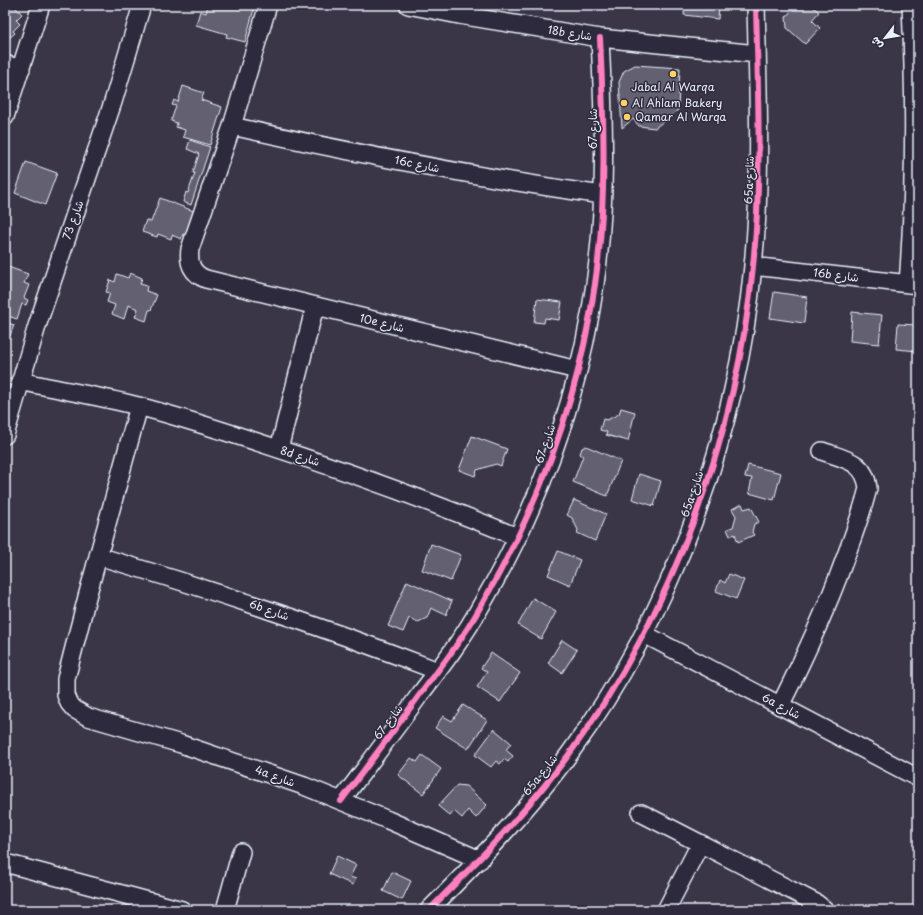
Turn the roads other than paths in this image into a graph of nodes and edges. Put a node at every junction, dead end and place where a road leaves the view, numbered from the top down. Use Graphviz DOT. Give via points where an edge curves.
graph roads {
  1 [pos="41,5"];
  2 [pos="142,5"];
  3 [pos="268,5"];
  4 [pos="408,5"];
  5 [pos="756,5"];
  6 [pos="911,5"];
  7 [pos="600,38"];
  8 [pos="757,54"];
  9 [pos="13,67"];
  10 [pos="5,117"];
  11 [pos="232,126"];
  12 [pos="602,195"];
  13 [pos="754,266"];
  14 [pos="913,284"];
  15 [pos="315,306"];
  16 [pos="577,370"];
  17 [pos="22,377"];
  18 [pos="138,406"];
  19 [pos="5,435"];
  20 [pos="279,449"];
  21 [pos="822,451"];
  22 [pos="517,537"];
  23 [pos="98,556"];
  24 [pos="644,634"];
  25 [pos="438,671"];
  26 [pos="780,706"];
  27 [pos="918,778"];
  28 [pos="341,801"];
  29 [pos="640,813"];
  30 [pos="700,844"];
  31 [pos="241,852"];
  32 [pos="480,860"];
  33 [pos="5,863"];
  34 [pos="182,910"];
  35 [pos="225,910"];
  36 [pos="429,910"];
  37 [pos="666,910"];
  38 [pos="825,910"];
  1 -- 9 [label="street"];
  2 -- 17 [label="street, شارع 73" via="113,102"];
  3 -- 11 [label="street"];
  4 -- 7 [label="street, 18b شارع"];
  5 -- 8 [label="street, 65a شارع"];
  6 -- 14 [label="street" via="914,86"];
  7 -- 8 [label="street, 18b شارع"];
  7 -- 12 [label="street, شارع 67" via="604,143"];
  8 -- 13 [label="street, 65a شارع" via="759,182"];
  9 -- 10 [label="street"];
  11 -- 12 [label="street, 16c شارع" via="410,163"];
  11 -- 15 [label="street, 10e شارع" via="190,249 189,262 195,273 206,279"];
  12 -- 16 [label="street, شارع 67" via="595,284"];
  13 -- 14 [label="street, 16b شارع"];
  13 -- 24 [label="street, 65a شارع" via="746,325 725,423 682,551"];
  15 -- 16 [label="street, 10e شارع"];
  15 -- 20 [label="street"];
  16 -- 22 [label="street, شارع 67" via="553,455"];
  17 -- 18 [label="street, 8d شارع" via="64,391"];
  17 -- 19 [label="street, شارع 73"];
  18 -- 20 [label="street, 8d شارع"];
  18 -- 23 [label="street"];
  20 -- 22 [label="street, 8d شارع" via="399,490"];
  21 -- 26 [label="street" via="857,465 867,480 868,488 834,589"];
  22 -- 25 [label="street, شارع 67" via="482,606"];
  23 -- 25 [label="street, 6b شارع" via="209,589"];
  23 -- 28 [label="street, 4a شارع" via="66,679 66,695 74,709 88,717 227,759"];
  24 -- 26 [label="street, 6a شارع"];
  24 -- 32 [label="street, 65a شارع" via="601,707 570,752 512,826"];
  25 -- 28 [label="street, شارع 67"];
  26 -- 27 [label="street, 6a شارع"];
  28 -- 32 [label="street, 4a شارع"];
  29 -- 30 [label="street"];
  30 -- 37 [label="street"];
  30 -- 38 [label="street"];
  31 -- 35 [label="street"];
  32 -- 36 [label="street, 65a شارع"];
  33 -- 34 [label="street"];
}
